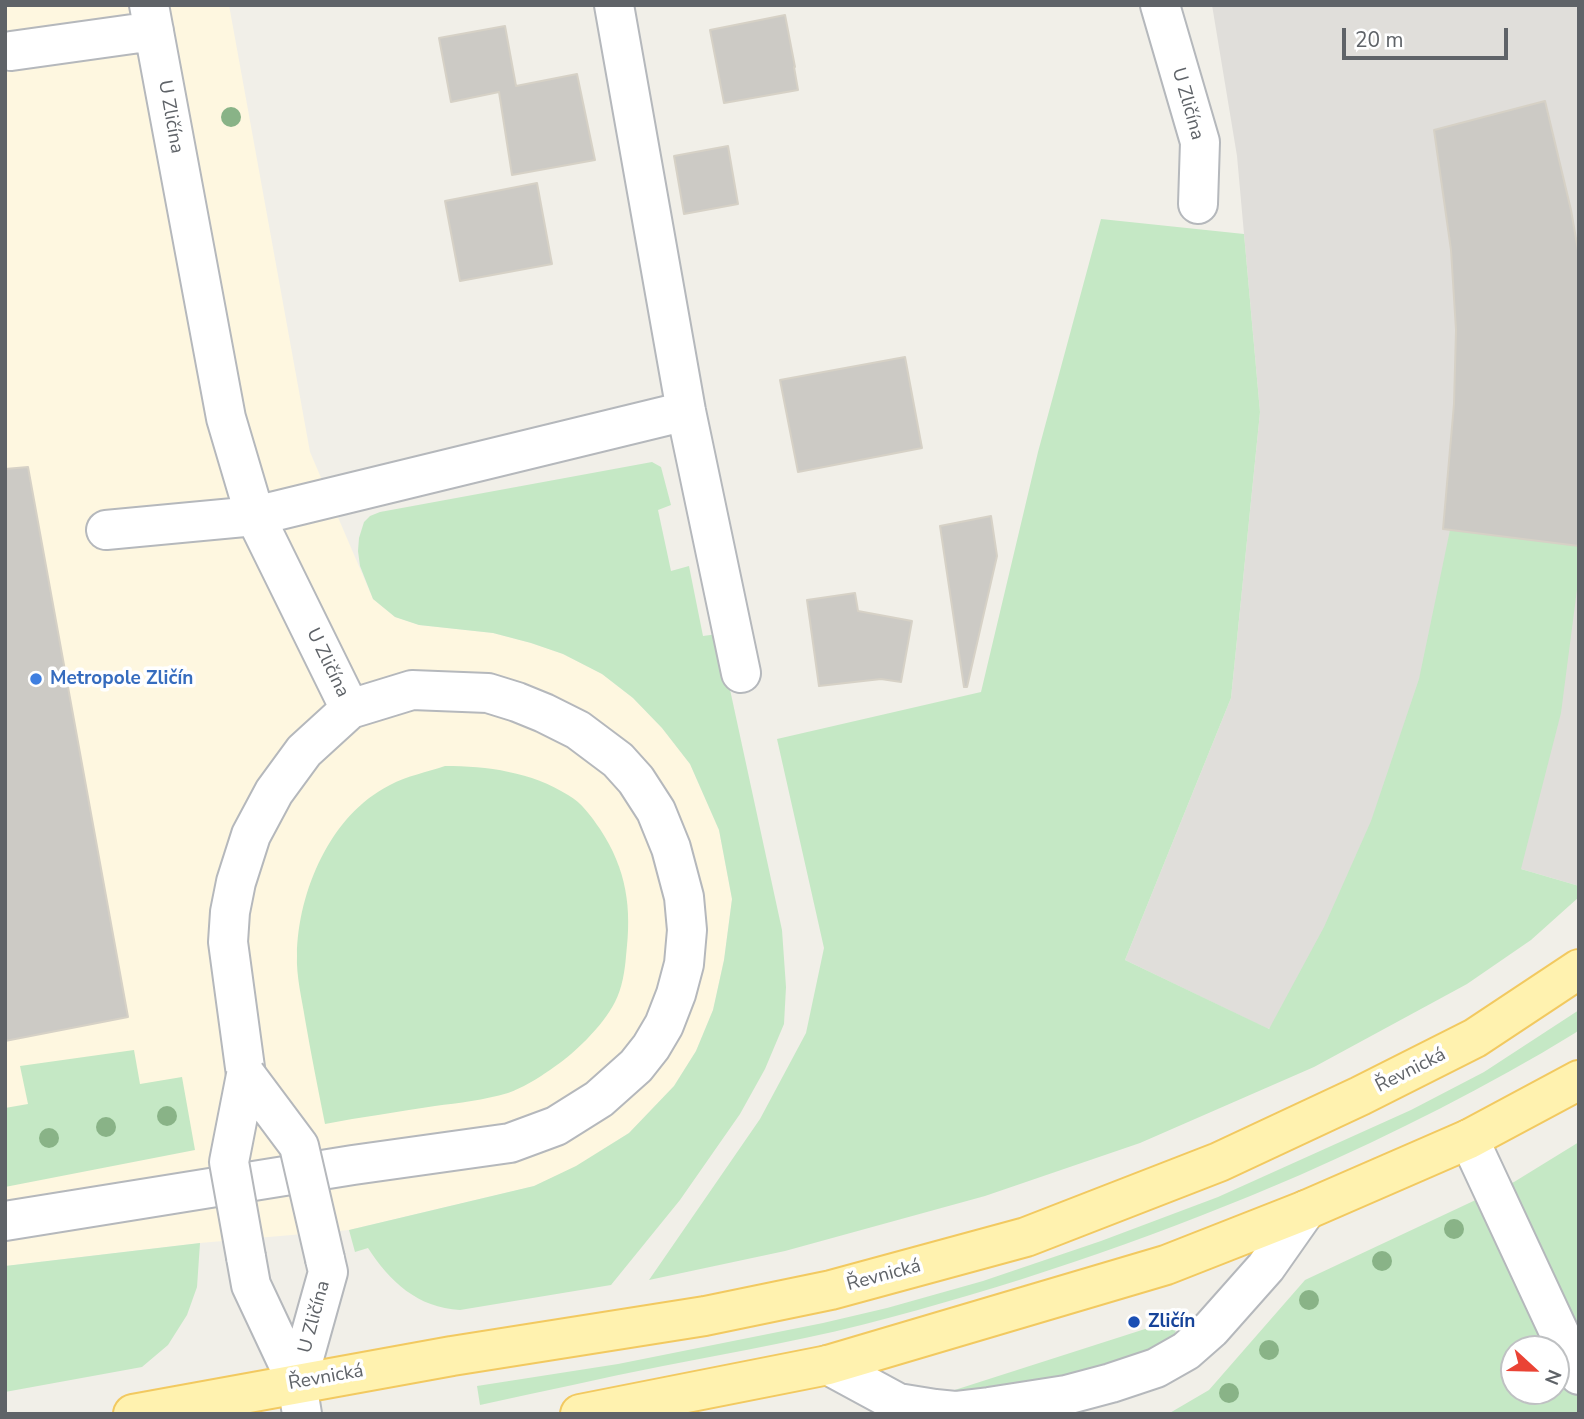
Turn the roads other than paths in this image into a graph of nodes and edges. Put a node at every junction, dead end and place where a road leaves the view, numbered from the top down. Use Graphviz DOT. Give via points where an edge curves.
graph roads {
  1 [pos="614,5"];
  2 [pos="1160,5"];
  3 [pos="152,18"];
  4 [pos="11,51"];
  5 [pos="1199,204"];
  6 [pos="686,411"];
  7 [pos="255,516"];
  8 [pos="106,530"];
  9 [pos="741,673"];
  10 [pos="350,709"];
  11 [pos="1579,970"];
  12 [pos="246,1075"];
  13 [pos="1579,1080"];
  14 [pos="1469,1139"];
  15 [pos="1306,1210"];
  16 [pos="5,1221"];
  17 [pos="828,1365"];
  18 [pos="1579,1375"];
  19 [pos="300,1398"];
  20 [pos="133,1414"];
  21 [pos="580,1414"];
  1 -- 6 [label="street"];
  2 -- 5 [label="street, U Zličína" via="1200,142"];
  3 -- 4 [label="street"];
  3 -- 7 [label="street, U Zličína" via="226,418"];
  6 -- 7 [label="street"];
  6 -- 9 [label="street"];
  7 -- 8 [label="street"];
  7 -- 10 [label="street, U Zličína"];
  10 -- 12 [label="street, U Zličína" via="304,751 274,792 251,835 236,882 228,942"];
  10 -- 16 [label="street" via="412,690 488,693 579,730 636,780 656,811 671,848 687,930 677,994 651,1047 599,1099 556,1126 510,1143"];
  11 -- 19 [label="main road, Řevnická" via="1475,1038 1360,1096 1219,1162 1026,1237 831,1290 705,1316 452,1356"];
  12 -- 19 [label="street, U Zličína, bridge" via="229,1162 251,1285"];
  12 -- 19 [label="street, U Zličína, bridge" via="299,1146 328,1272"];
  13 -- 14 [label="main road"];
  14 -- 15 [label="main road"];
  14 -- 18 [label="street"];
  15 -- 17 [label="main road" via="1166,1265"];
  15 -- 17 [label="street" via="1266,1267 1211,1329 1186,1351 1123,1380 1066,1395 954,1411 898,1403"];
  17 -- 21 [label="main road"];
  19 -- 20 [label="main road, Řevnická"];
}
